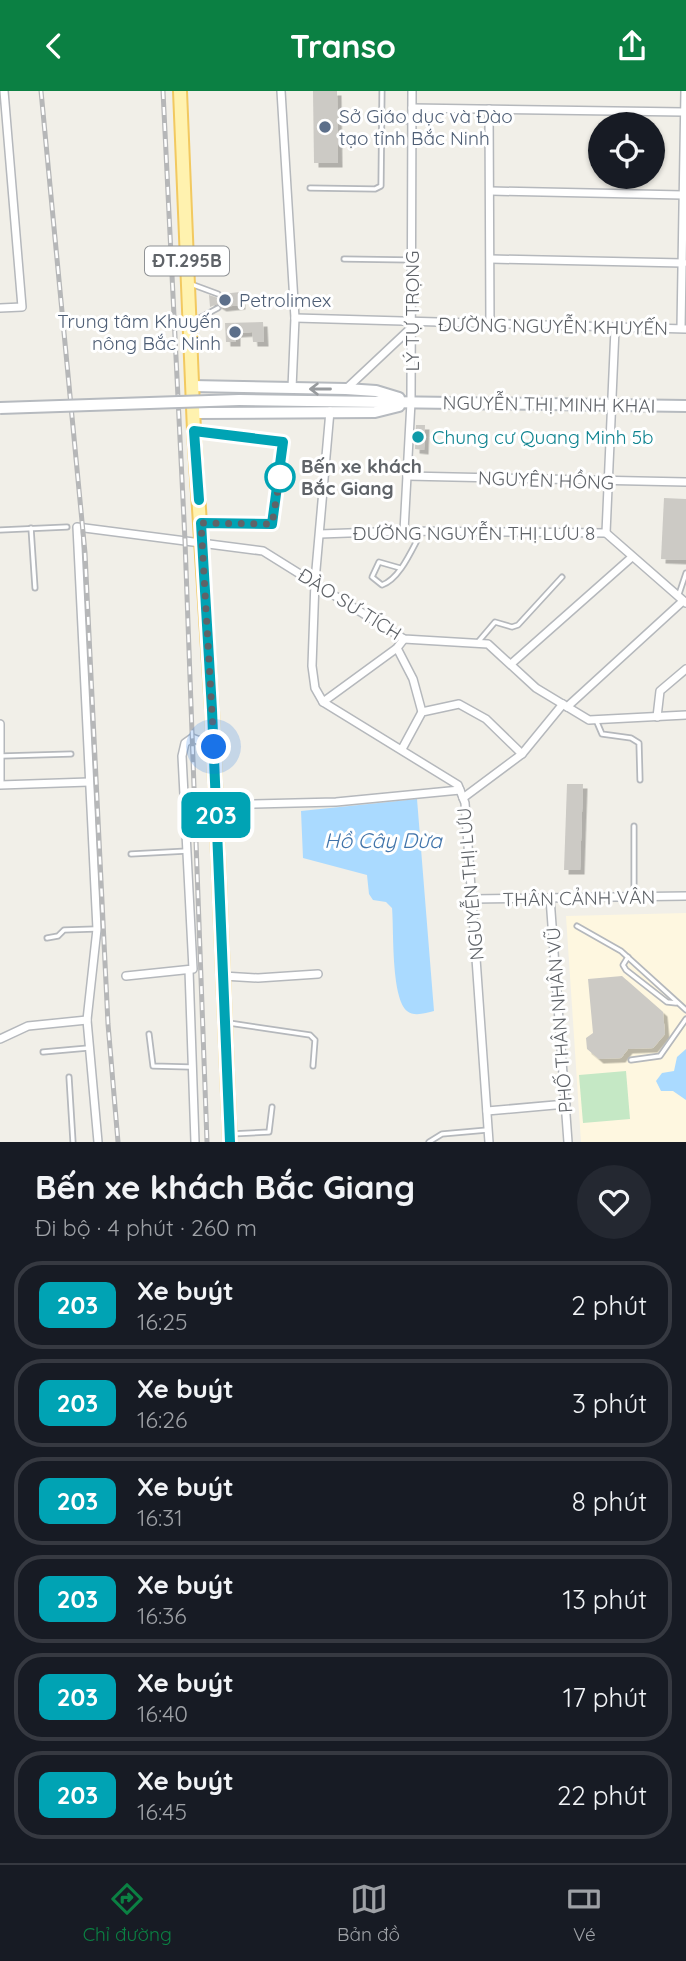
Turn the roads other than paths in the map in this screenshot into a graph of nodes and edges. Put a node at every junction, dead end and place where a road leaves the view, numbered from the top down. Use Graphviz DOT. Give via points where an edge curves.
graph roads {
  1 [pos="4,91"];
  2 [pos="180,91"];
  3 [pos="281,91"];
  4 [pos="382,91"];
  5 [pos="412,91"];
  6 [pos="685,91"];
  7 [pos="412,108"];
  8 [pos="489,109"];
  9 [pos="684,112"];
  10 [pos="3,121"];
  11 [pos="383,121"];
  12 [pos="412,121"];
  13 [pos="310,188"];
  14 [pos="491,191"];
  15 [pos="683,195"];
  16 [pos="344,259"];
  17 [pos="491,259"];
  18 [pos="412,260"];
  19 [pos="683,263"];
  20 [pos="188,283"];
  21 [pos="218,295"];
  22 [pos="0,308"];
  23 [pos="218,308"];
  24 [pos="295,318"];
  25 [pos="190,323"];
  26 [pos="412,325"];
  27 [pos="490,325"];
  28 [pos="684,328"];
  29 [pos="615,329"];
  30 [pos="192,386"];
  31 [pos="292,389"];
  32 [pos="346,389"];
  33 [pos="411,402"];
  34 [pos="613,405"];
  35 [pos="686,406"];
  36 [pos="0,408"];
  37 [pos="330,411"];
  38 [pos="193,414"];
  39 [pos="194,431"];
  40 [pos="407,476"];
  41 [pos="606,482"];
  42 [pos="686,482"];
  43 [pos="201,523"];
  44 [pos="67,527"];
  45 [pos="31,528"];
  46 [pos="0,530"];
  47 [pos="404,531"];
  48 [pos="422,532"];
  49 [pos="606,533"];
  50 [pos="320,534"];
  51 [pos="202,543"];
  52 [pos="632,557"];
  53 [pos="400,568"];
  54 [pos="686,573"];
  55 [pos="562,577"];
  56 [pos="315,581"];
  57 [pos="34,588"];
  58 [pos="682,601"];
  59 [pos="404,639"];
  60 [pos="478,642"];
  61 [pos="397,648"];
  62 [pos="511,664"];
  63 [pos="686,669"];
  64 [pos="323,702"];
  65 [pos="565,706"];
  66 [pos="422,712"];
  67 [pos="686,715"];
  68 [pos="657,717"];
  69 [pos="596,720"];
  70 [pos="0,724"];
  71 [pos="214,747"];
  72 [pos="402,749"];
  73 [pos="71,754"];
  74 [pos="522,754"];
  75 [pos="2,756"];
  76 [pos="640,780"];
  77 [pos="89,782"];
  78 [pos="0,783"];
  79 [pos="461,794"];
  80 [pos="216,806"];
  81 [pos="634,826"];
  82 [pos="187,851"];
  83 [pos="131,854"];
  84 [pos="634,897"];
  85 [pos="686,897"];
  86 [pos="550,898"];
  87 [pos="472,899"];
  88 [pos="577,926"];
  89 [pos="97,929"];
  90 [pos="47,938"];
  91 [pos="628,957"];
  92 [pos="190,970"];
  93 [pos="318,974"];
  94 [pos="126,976"];
  95 [pos="222,976"];
  96 [pos="676,1003"];
  97 [pos="686,1010"];
  98 [pos="686,1019"];
  99 [pos="87,1020"];
  100 [pos="224,1023"];
  101 [pos="149,1034"];
  102 [pos="0,1039"];
  103 [pos="90,1048"];
  104 [pos="43,1052"];
  105 [pos="631,1060"];
  106 [pos="313,1066"];
  107 [pos="192,1067"];
  108 [pos="69,1077"];
  109 [pos="566,1104"];
  110 [pos="272,1107"];
  111 [pos="487,1111"];
  112 [pos="489,1130"];
  113 [pos="229,1138"];
  114 [pos="73,1142"];
  115 [pos="99,1142"];
  116 [pos="195,1142"];
  117 [pos="429,1142"];
  118 [pos="489,1142"];
  119 [pos="568,1142"];
  1 -- 10 [label="street"];
  2 -- 20 [label="main road, ĐT.295B"];
  3 -- 24 [label="street"];
  4 -- 11 [label="lane"];
  5 -- 7 [label="street, LÝ TỰ TRỌNG"];
  6 -- 9 [label="street"];
  7 -- 8 [label="street"];
  7 -- 12 [label="street, LÝ TỰ TRỌNG"];
  8 -- 9 [label="street"];
  8 -- 14 [label="street"];
  9 -- 15 [label="street"];
  10 -- 22 [label="street" via="22,307"];
  11 -- 12 [label="lane"];
  11 -- 13 [label="lane" via="381,186"];
  12 -- 18 [label="street, LÝ TỰ TRỌNG"];
  14 -- 15 [label="street"];
  14 -- 17 [label="street"];
  15 -- 19 [label="street"];
  16 -- 18 [label="lane"];
  17 -- 19 [label="street"];
  17 -- 27 [label="street"];
  18 -- 26 [label="street, LÝ TỰ TRỌNG"];
  19 -- 28 [label="street"];
  20 -- 21 [label="lane"];
  20 -- 25 [label="main road, ĐT.295B"];
  23 -- 25 [label="lane"];
  24 -- 26 [label="street, ĐƯỜNG NGUYỄN KHUYẾN"];
  24 -- 31 [label="street"];
  25 -- 30 [label="main road, ĐT.295B"];
  26 -- 27 [label="street, ĐƯỜNG NGUYỄN KHUYẾN"];
  26 -- 32 [label="street"];
  26 -- 33 [label="street, LÝ TỰ TRỌNG"];
  27 -- 29 [label="street, ĐƯỜNG NGUYỄN KHUYẾN"];
  28 -- 29 [label="street, ĐƯỜNG NGUYỄN KHUYẾN"];
  29 -- 34 [label="street"];
  30 -- 31 [label="main road"];
  30 -- 38 [label="main road, ĐT.295B"];
  32 -- 31 [label="main road, one-way"];
  32 -- 33 [label="main road" via="376,391"];
  33 -- 34 [label="main road, NGUYỄN THỊ MINH KHAI"];
  33 -- 36 [label="main road, NGUYỄN THỊ MINH KHAI, bridge" via="239,400"];
  33 -- 37 [label="main road" via="375,412"];
  33 -- 40 [label="street, LÝ TỰ TRỌNG"];
  34 -- 35 [label="main road, NGUYỄN THỊ MINH KHAI"];
  34 -- 41 [label="street"];
  37 -- 38 [label="main road"];
  37 -- 50 [label="street"];
  38 -- 39 [label="main road, ĐT.295B"];
  39 -- 43 [label="main road, ĐT.295B"];
  39 -- 43 [label="lane" via="279,441 285,446 272,524"];
  40 -- 41 [label="street, NGUYÊN HỒNG"];
  40 -- 47 [label="street, LÝ TỰ TRỌNG"];
  41 -- 42 [label="street, NGUYÊN HỒNG"];
  41 -- 49 [label="street"];
  43 -- 51 [label="main road, ĐT.295B"];
  44 -- 45 [label="lane"];
  45 -- 46 [label="lane"];
  45 -- 57 [label="lane"];
  47 -- 48 [label="street, ĐƯỜNG NGUYỄN THỊ LƯU 8"];
  47 -- 50 [label="street, ĐƯỜNG NGUYỄN THỊ LƯU 8"];
  48 -- 49 [label="street, ĐƯỜNG NGUYỄN THỊ LƯU 8"];
  48 -- 53 [label="lane"];
  49 -- 52 [label="street, ĐƯỜNG NGUYỄN THỊ LƯU 8"];
  50 -- 56 [label="street"];
  51 -- 56 [label="street, ĐÀO SƯ TÍCH" via="263,551"];
  51 -- 71 [label="main road, ĐT.295B"];
  51 -- 77 [label="street, ĐÀO SƯ TÍCH" via="77,527"];
  52 -- 58 [label="street, ĐƯỜNG NGUYỄN THỊ LƯU 8"];
  52 -- 62 [label="street"];
  53 -- 53 [label="lane" via="384,585 372,577 379,562"];
  54 -- 58 [label="lane"];
  55 -- 60 [label="lane" via="518,625 495,622"];
  56 -- 59 [label="street, ĐÀO SƯ TÍCH"];
  56 -- 64 [label="street" via="312,666 314,688"];
  58 -- 65 [label="street"];
  59 -- 60 [label="street, ĐÀO SƯ TÍCH"];
  59 -- 61 [label="street"];
  60 -- 62 [label="street, ĐÀO SƯ TÍCH" via="492,646"];
  61 -- 64 [label="street"];
  61 -- 66 [label="street" via="413,679"];
  62 -- 65 [label="street, ĐÀO SƯ TÍCH" via="536,688"];
  63 -- 68 [label="street" via="660,691"];
  64 -- 72 [label="street, NGUYỄN THỊ LƯU"];
  65 -- 69 [label="street, ĐÀO SƯ TÍCH"];
  65 -- 74 [label="street"];
  66 -- 72 [label="street"];
  66 -- 74 [label="street" via="465,706 486,719"];
  67 -- 68 [label="street, ĐÀO SƯ TÍCH"];
  68 -- 69 [label="street, ĐÀO SƯ TÍCH"];
  69 -- 76 [label="lane" via="602,734 639,743"];
  70 -- 75 [label="street"];
  71 -- 80 [label="main road, ĐT.295B"];
  71 -- 82 [label="street" via="192,738 185,743"];
  72 -- 79 [label="street, NGUYỄN THỊ LƯU" via="442,772 458,785"];
  73 -- 75 [label="lane"];
  74 -- 79 [label="street"];
  75 -- 78 [label="street"];
  77 -- 78 [label="street"];
  77 -- 89 [label="street"];
  79 -- 80 [label="street"];
  79 -- 87 [label="street, NGUYỄN THỊ LƯU"];
  80 -- 95 [label="main road, ĐT.295B"];
  81 -- 84 [label="lane"];
  82 -- 83 [label="lane"];
  82 -- 92 [label="street"];
  84 -- 85 [label="street, THÂN CẢNH VÂN"];
  84 -- 86 [label="street, THÂN CẢNH VÂN"];
  86 -- 87 [label="street, THÂN CẢNH VÂN"];
  86 -- 109 [label="street, PHỐ THÂN NHÂN VŨ"];
  87 -- 111 [label="street, NGUYỄN THỊ LƯU"];
  88 -- 91 [label="lane"];
  89 -- 90 [label="lane" via="64,930"];
  89 -- 99 [label="street"];
  91 -- 96 [label="lane"];
  91 -- 96 [label="lane" via="623,967 667,1002"];
  92 -- 94 [label="street"];
  92 -- 107 [label="street"];
  93 -- 95 [label="street"];
  95 -- 100 [label="main road, ĐT.295B"];
  96 -- 97 [label="lane"];
  98 -- 105 [label="lane" via="660,1056"];
  99 -- 102 [label="street" via="28,1026"];
  99 -- 103 [label="street"];
  100 -- 106 [label="lane" via="310,1035 315,1040"];
  100 -- 113 [label="main road, ĐT.295B"];
  101 -- 107 [label="lane" via="153,1066"];
  103 -- 104 [label="lane"];
  103 -- 115 [label="street"];
  107 -- 116 [label="street"];
  108 -- 114 [label="lane"];
  109 -- 111 [label="street"];
  109 -- 119 [label="street, PHỐ THÂN NHÂN VŨ"];
  110 -- 113 [label="lane" via="269,1132"];
  111 -- 112 [label="street, NGUYỄN THỊ LƯU"];
  112 -- 117 [label="lane" via="442,1134"];
  112 -- 118 [label="street, NGUYỄN THỊ LƯU"];
}
